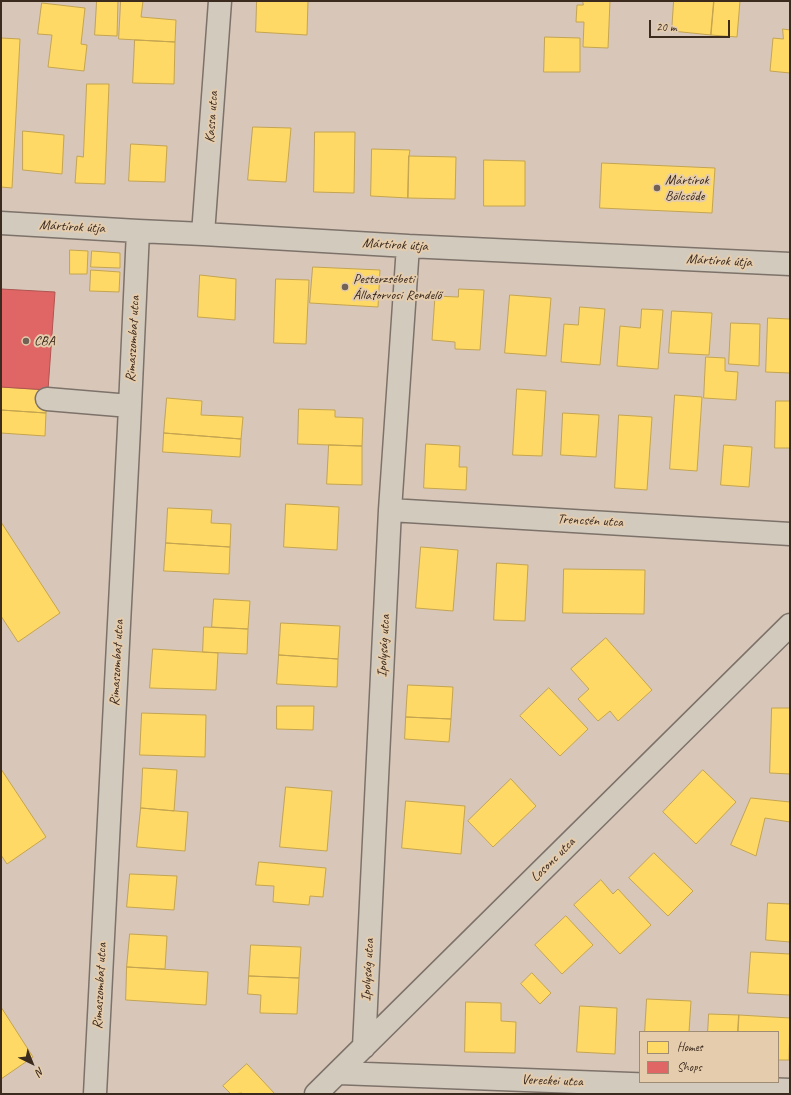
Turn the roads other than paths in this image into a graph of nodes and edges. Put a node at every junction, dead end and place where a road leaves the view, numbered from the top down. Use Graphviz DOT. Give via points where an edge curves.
graph roads {
  1 [pos="220,1"];
  2 [pos="1,223"];
  3 [pos="138,231"];
  4 [pos="203,234"];
  5 [pos="408,246"];
  6 [pos="790,264"];
  7 [pos="47,399"];
  8 [pos="130,406"];
  9 [pos="390,510"];
  10 [pos="790,534"];
  11 [pos="790,625"];
  12 [pos="364,1047"];
  13 [pos="339,1072"];
  14 [pos="790,1090"];
  15 [pos="95,1094"];
  16 [pos="316,1094"];
  1 -- 4 [label="street, Kassa utca"];
  2 -- 3 [label="street, Mártírok útja"];
  3 -- 4 [label="street, Mártírok útja"];
  3 -- 8 [label="street, Rimaszombat utca"];
  4 -- 5 [label="street, Mártírok útja"];
  5 -- 6 [label="street, Mártírok útja"];
  5 -- 9 [label="street, Ipolyság utca"];
  7 -- 8 [label="street"];
  8 -- 15 [label="street, Rimaszombat utca"];
  9 -- 10 [label="street, Trencsén utca"];
  9 -- 12 [label="street, Ipolyság utca"];
  11 -- 12 [label="street, Losonc utca"];
  12 -- 13 [label="street, Losonc utca"];
  13 -- 14 [label="street, Vereckei utca"];
  13 -- 16 [label="street, Losonc utca"];
}
